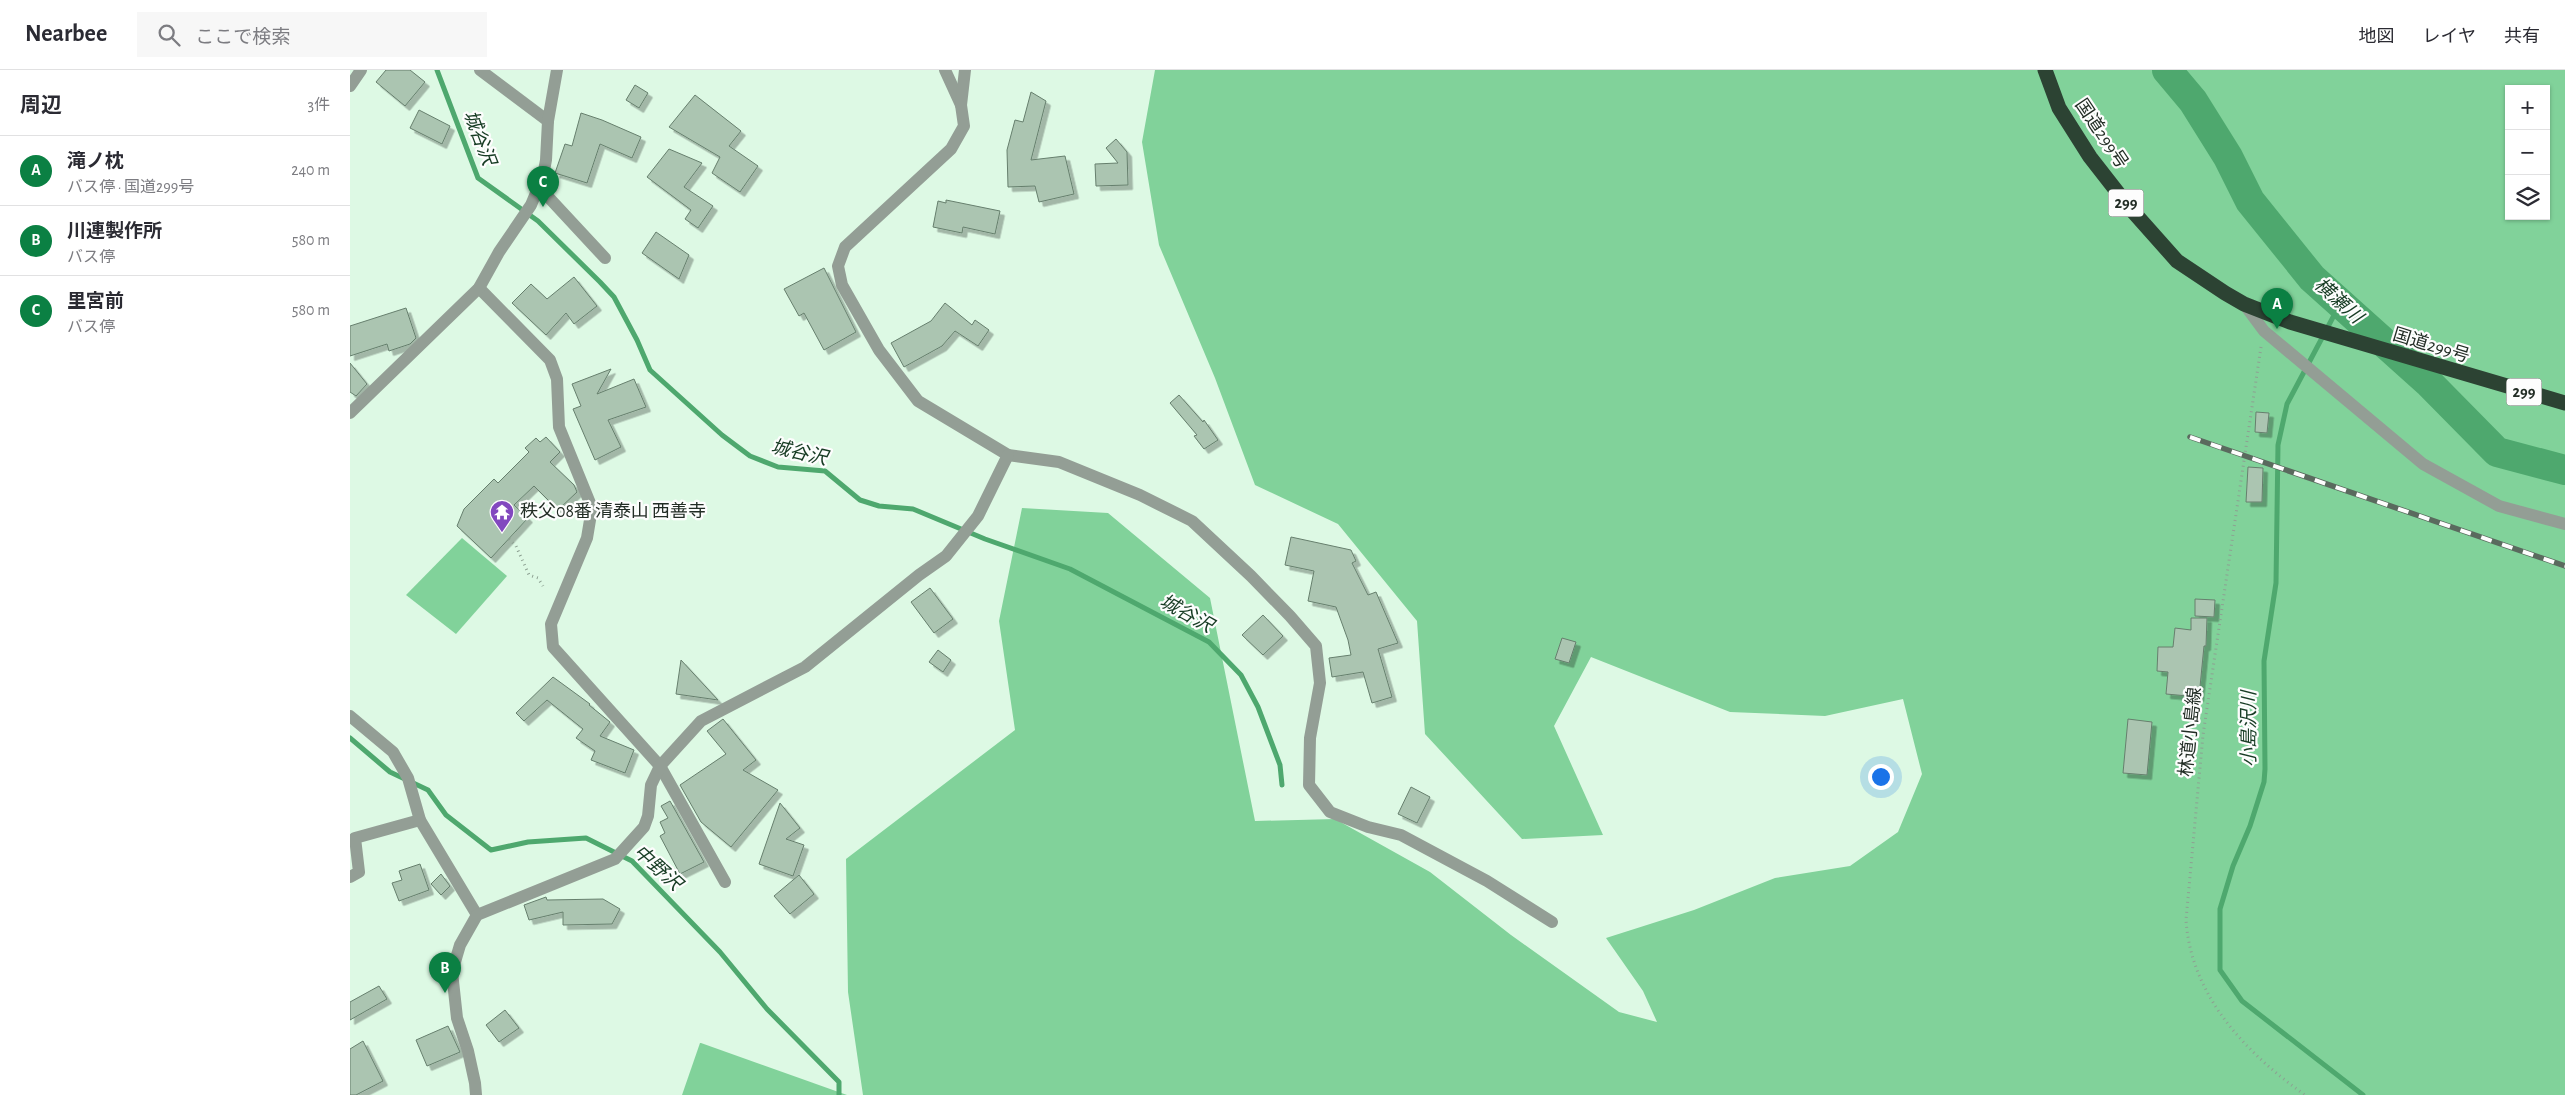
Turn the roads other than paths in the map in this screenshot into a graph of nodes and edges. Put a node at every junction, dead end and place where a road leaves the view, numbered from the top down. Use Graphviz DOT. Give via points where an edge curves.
graph roads {
  1 [pos="361,70"];
  2 [pos="480,70"];
  3 [pos="557,70"];
  4 [pos="945,70"];
  5 [pos="965,70"];
  6 [pos="2045,70"];
  7 [pos="350,86"];
  8 [pos="961,104"];
  9 [pos="548,122"];
  10 [pos="539,187"];
  11 [pos="605,258"];
  12 [pos="479,288"];
  13 [pos="2244,304"];
  14 [pos="2565,403"];
  15 [pos="350,413"];
  16 [pos="1006,459"];
  17 [pos="2565,524"];
  18 [pos="350,716"];
  19 [pos="660,766"];
  20 [pos="420,820"];
  21 [pos="350,877"];
  22 [pos="725,882"];
  23 [pos="477,915"];
  24 [pos="1552,922"];
  25 [pos="476,1095"];
  1 -- 7 [label="street"];
  2 -- 9 [label="street"];
  3 -- 9 [label="street"];
  4 -- 8 [label="street"];
  5 -- 8 [label="street"];
  6 -- 13 [label="highway, 国道299号 / 299" via="2060,108 2074,132 2129,207 2177,261"];
  8 -- 16 [label="street" via="964,126 951,149 845,247 838,266 842,285 879,350 918,401"];
  9 -- 10 [label="street" via="546,160"];
  10 -- 11 [label="street"];
  10 -- 12 [label="street" via="532,205"];
  12 -- 15 [label="street"];
  12 -- 19 [label="street" via="550,360 557,379 559,427 592,508 587,538 551,624 553,647"];
  13 -- 14 [label="highway, 国道299号 / 299" via="2290,322"];
  13 -- 17 [label="street" via="2264,331 2423,464 2499,506"];
  16 -- 19 [label="street" via="978,516 946,556 805,667 701,721"];
  16 -- 24 [label="street" via="1059,462 1140,495 1192,522 1251,576 1316,646 1320,683 1310,738 1309,785 1330,812 1368,827 1401,835 1487,881"];
  18 -- 20 [label="street" via="393,752 408,778"];
  19 -- 22 [label="street"];
  19 -- 23 [label="street" via="651,784 644,827 615,859"];
  20 -- 21 [label="street" via="355,838 359,872"];
  20 -- 23 [label="street"];
  23 -- 25 [label="street" via="460,945 452,972 457,1018 468,1051"];
}
